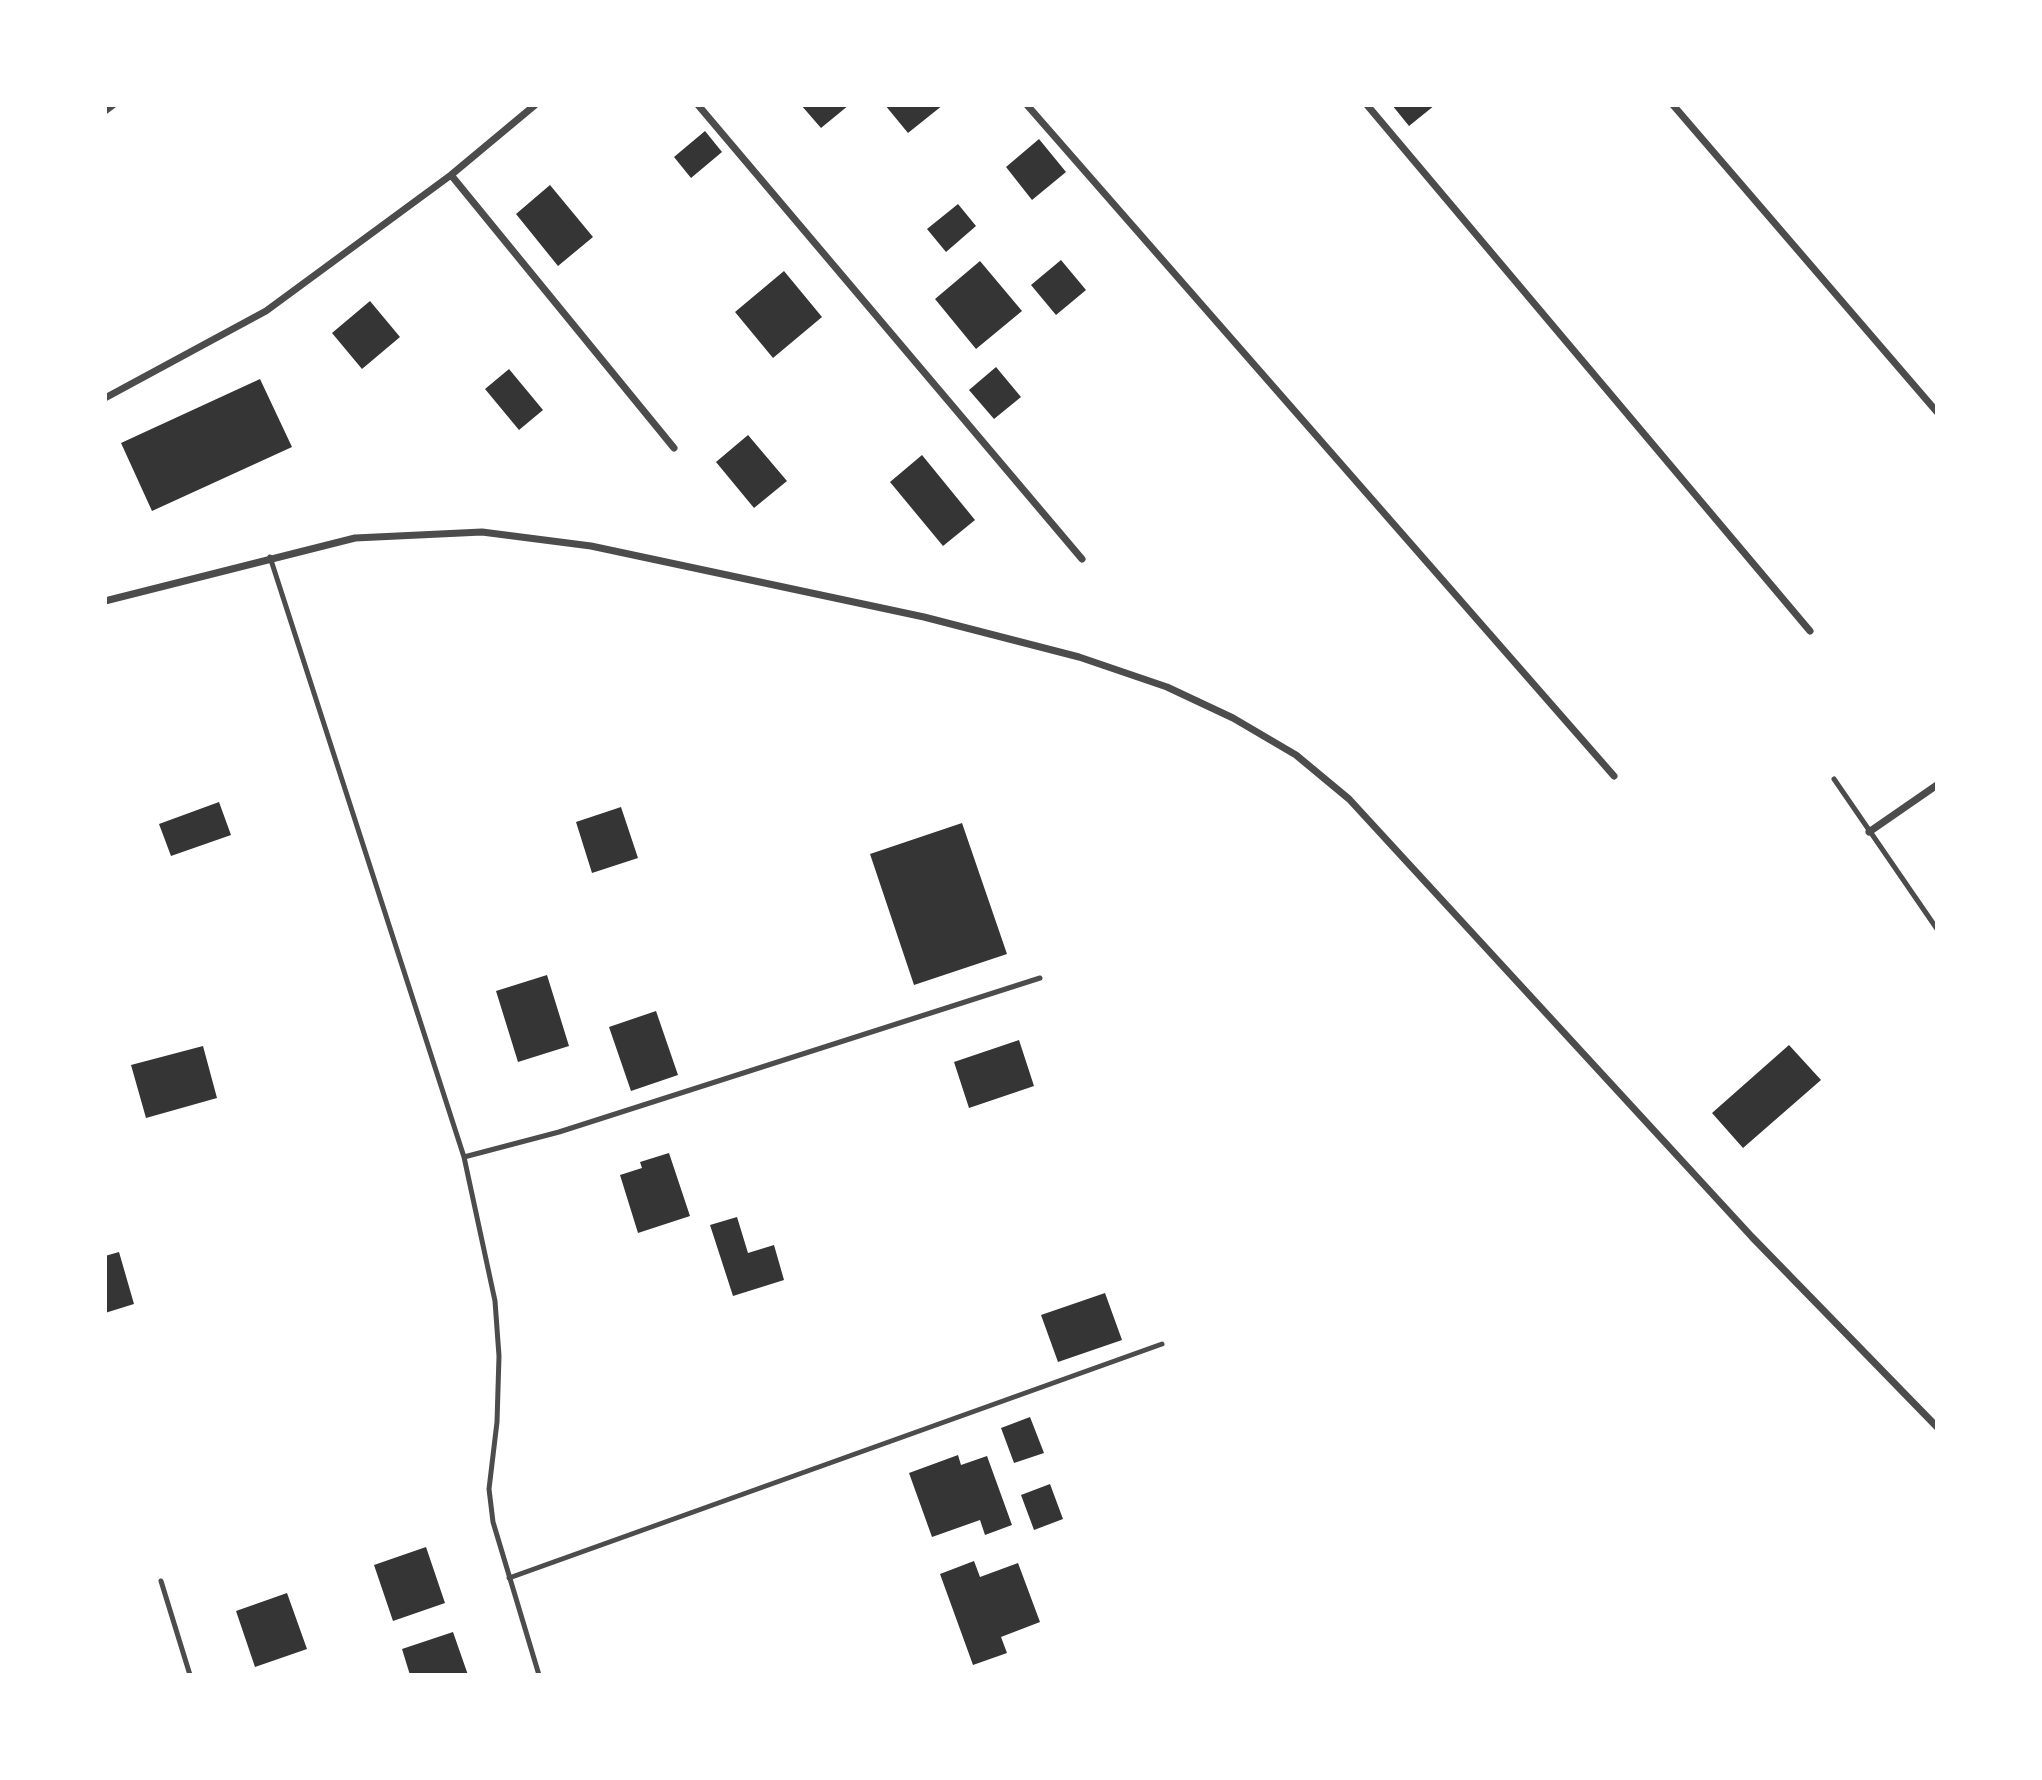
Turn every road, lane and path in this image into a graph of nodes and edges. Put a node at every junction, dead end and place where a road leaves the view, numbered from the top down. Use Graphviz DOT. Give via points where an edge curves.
graph roads {
  1 [pos="113,105"];
  2 [pos="535,105"];
  3 [pos="698,105"];
  4 [pos="1027,105"];
  5 [pos="1367,105"];
  6 [pos="1673,105"];
  7 [pos="105,111"];
  8 [pos="451,175"];
  9 [pos="106,396"];
  10 [pos="1937,412"];
  11 [pos="674,448"];
  12 [pos="270,557"];
  13 [pos="1082,559"];
  14 [pos="105,601"];
  15 [pos="1810,631"];
  16 [pos="1615,776"];
  17 [pos="1835,779"];
  18 [pos="1937,785"];
  19 [pos="1869,832"];
  20 [pos="1937,929"];
  21 [pos="1040,978"];
  22 [pos="464,1157"];
  23 [pos="1163,1344"];
  24 [pos="1937,1427"];
  25 [pos="509,1578"];
  26 [pos="161,1581"];
  27 [pos="190,1675"];
  28 [pos="539,1675"];
  1 -- 7 [label="street"];
  2 -- 8 [label="street"];
  3 -- 13 [label="street"];
  4 -- 16 [label="street"];
  5 -- 15 [label="street"];
  6 -- 10 [label="street"];
  8 -- 9 [label="street" via="266,311"];
  8 -- 11 [label="street"];
  12 -- 14 [label="street"];
  12 -- 22 [label="lane"];
  12 -- 24 [label="street" via="355,538 409,533 482,532 591,546 924,617 1079,657 1167,687 1233,718 1296,755 1349,799 1752,1237"];
  17 -- 19 [label="lane"];
  18 -- 19 [label="street"];
  19 -- 20 [label="lane"];
  21 -- 22 [label="lane" via="559,1132"];
  22 -- 25 [label="lane" via="495,1301 497,1422 489,1489"];
  23 -- 25 [label="lane"];
  25 -- 28 [label="lane"];
  26 -- 27 [label="lane"];
}
